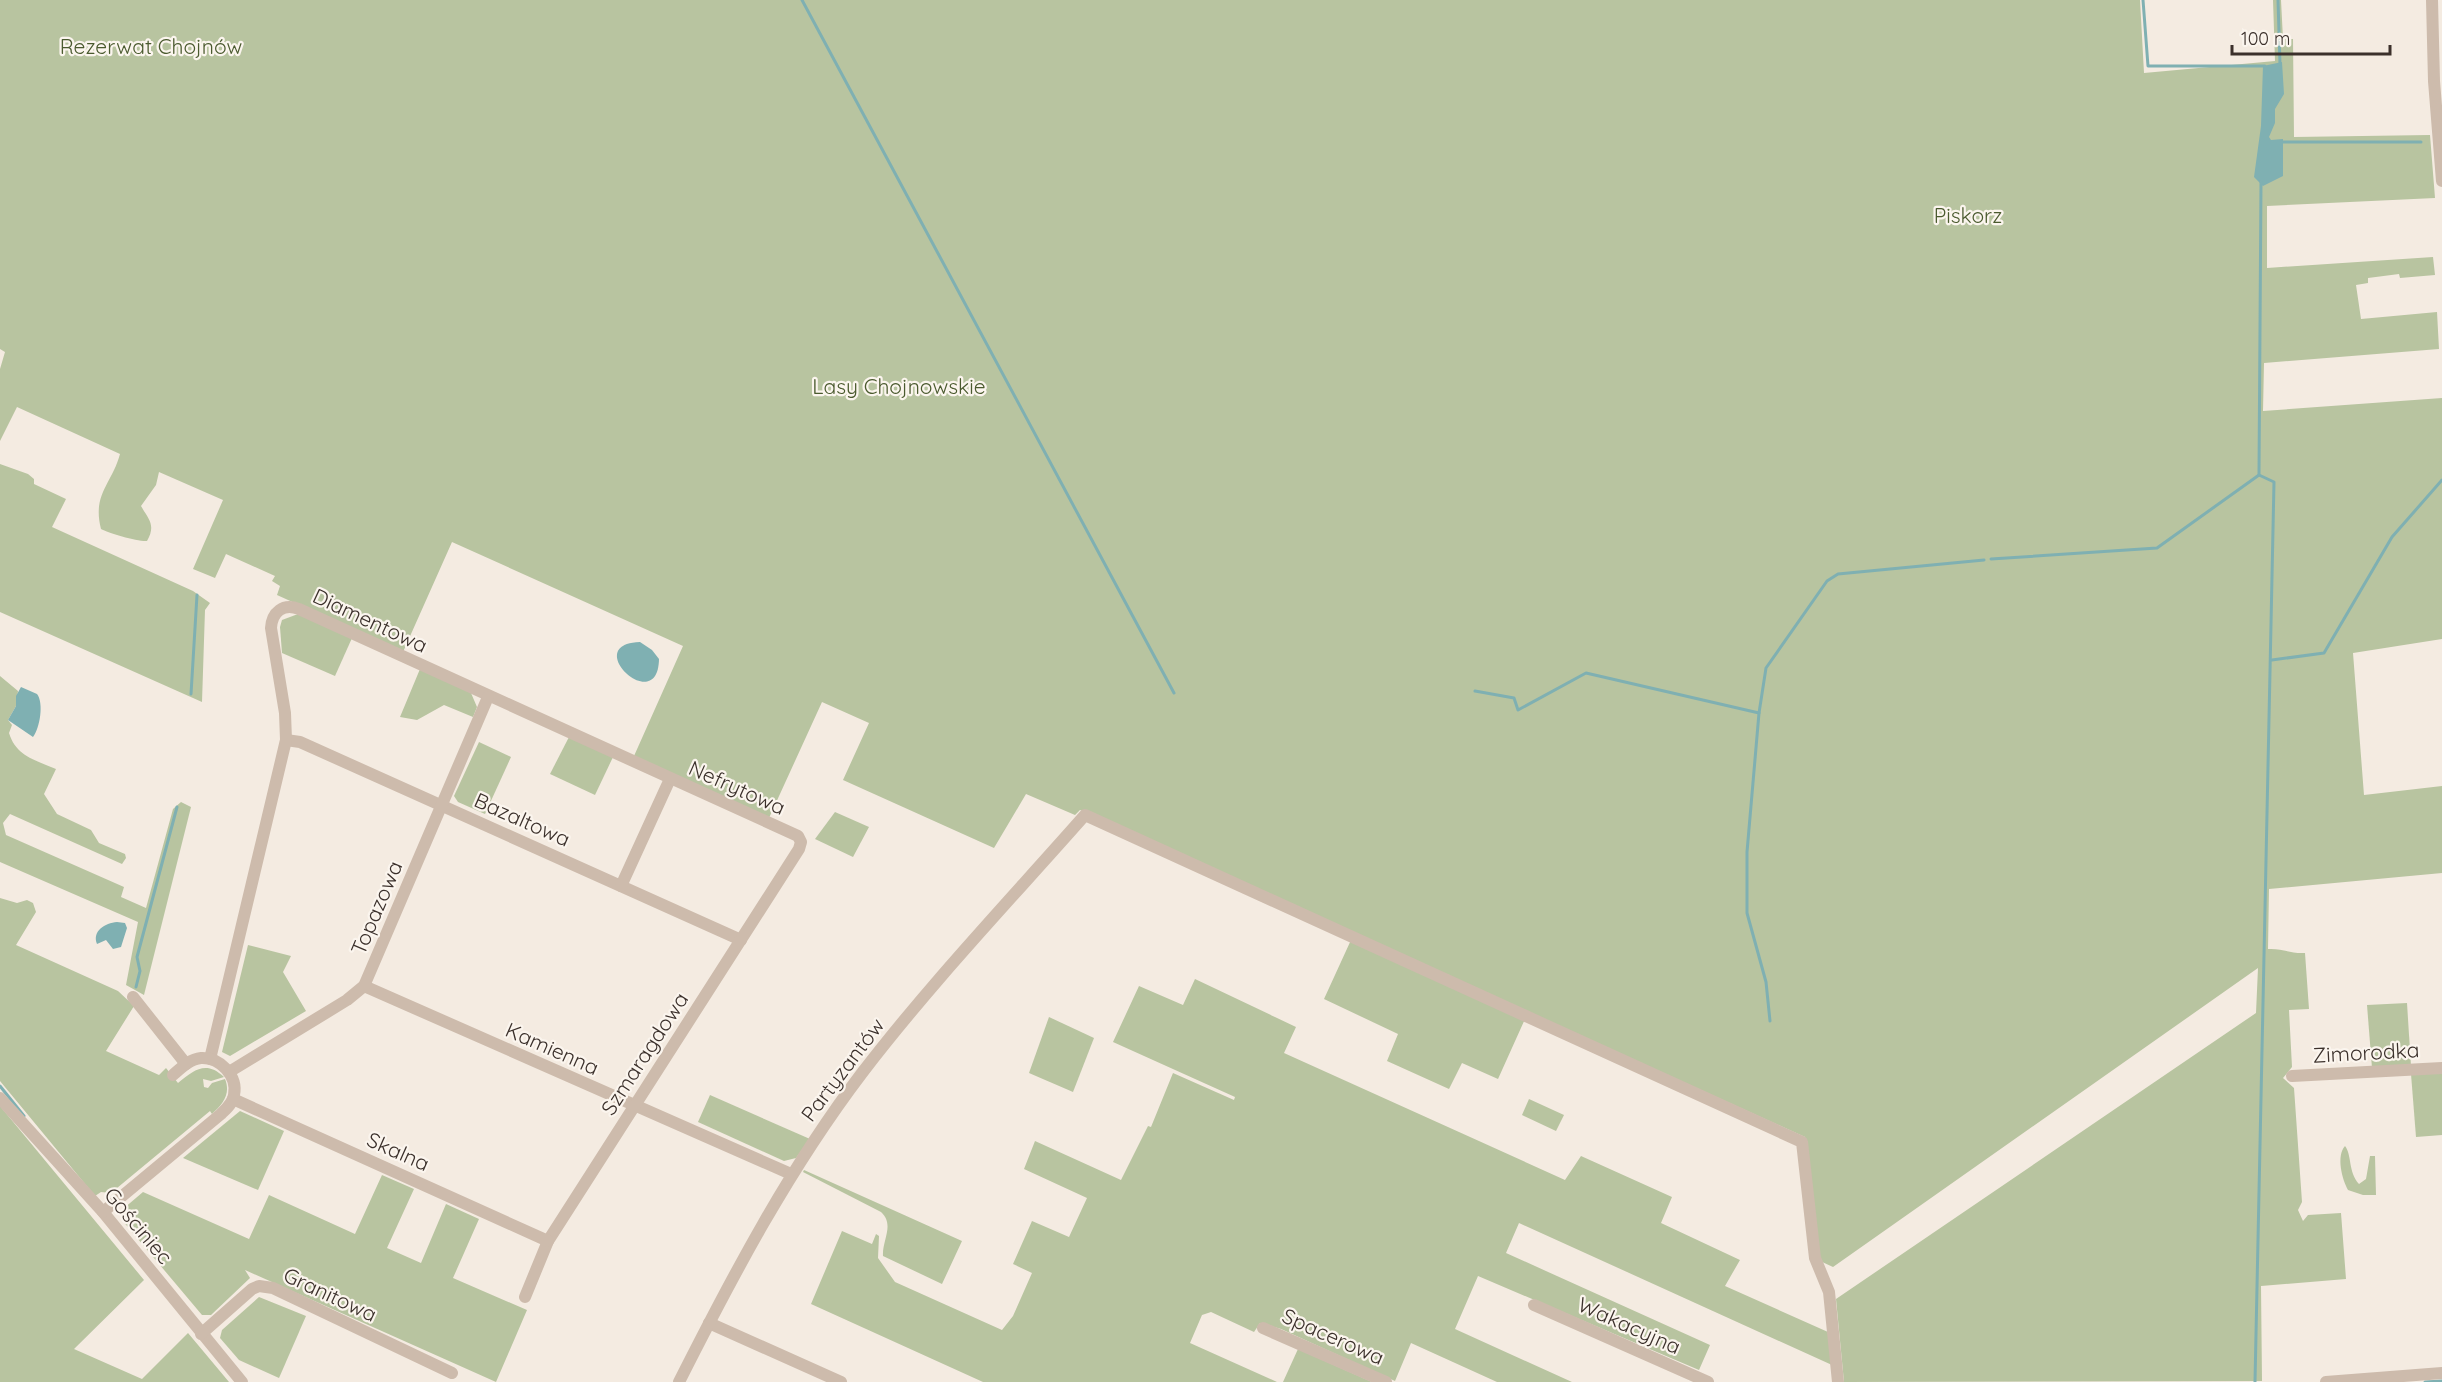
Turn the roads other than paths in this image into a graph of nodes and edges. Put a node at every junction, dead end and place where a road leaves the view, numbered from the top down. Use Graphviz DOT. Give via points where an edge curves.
graph roads {
  1 [pos="2432,0"];
  2 [pos="2442,181"];
  3 [pos="488,697"];
  4 [pos="286,740"];
  5 [pos="670,779"];
  6 [pos="442,806"];
  7 [pos="798,836"];
  8 [pos="621,886"];
  9 [pos="741,940"];
  10 [pos="364,986"];
  11 [pos="133,997"];
  12 [pos="210,1059"];
  13 [pos="186,1064"];
  14 [pos="2442,1068"];
  15 [pos="229,1072"];
  16 [pos="173,1075"];
  17 [pos="2292,1077"];
  18 [pos="0,1098"];
  19 [pos="233,1099"];
  20 [pos="634,1106"];
  21 [pos="791,1174"];
  22 [pos="103,1212"];
  23 [pos="548,1241"];
  24 [pos="525,1297"];
  25 [pos="1534,1305"];
  26 [pos="709,1323"];
  27 [pos="1263,1328"];
  28 [pos="201,1334"];
  29 [pos="452,1373"];
  30 [pos="2442,1373"];
  31 [pos="242,1382"];
  32 [pos="679,1382"];
  33 [pos="841,1382"];
  34 [pos="1386,1382"];
  35 [pos="1708,1382"];
  36 [pos="1838,1382"];
  37 [pos="2326,1382"];
  1 -- 2 [label="street"];
  3 -- 4 [label="street, Diamentowa" via="287,607 276,612 271,628"];
  3 -- 5 [label="street, Diamentowa"];
  3 -- 6 [label="street, Topazowa"];
  4 -- 6 [label="street, Bazaltowa" via="300,742"];
  4 -- 12 [label="street, Diamentowa"];
  5 -- 7 [label="street, Nefrytowa"];
  5 -- 8 [label="street, Nefrytowa"];
  6 -- 8 [label="street, Bazaltowa"];
  6 -- 10 [label="street, Topazowa"];
  7 -- 9 [label="street, Szmaragdowa" via="800,849"];
  8 -- 9 [label="street, Bazaltowa"];
  9 -- 20 [label="street, Szmaragdowa"];
  10 -- 15 [label="street, Topazowa"];
  10 -- 20 [label="street, Kamienna"];
  11 -- 13 [label="street"];
  12 -- 13 [label="street" via="200,1058"];
  12 -- 15 [label="street"];
  13 -- 16 [label="street"];
  14 -- 17 [label="street, Zimorodka"];
  15 -- 19 [label="street"];
  18 -- 22 [label="street, Gościniec"];
  19 -- 22 [label="street" via="221,1114"];
  19 -- 23 [label="street, Skalna"];
  20 -- 21 [label="street, Kamienna"];
  20 -- 23 [label="street, Szmaragdowa"];
  21 -- 26 [label="street, Partyzantów"];
  21 -- 36 [label="street, Partyzantów" via="904,1021 1085,815 1802,1142 1815,1258 1829,1292"];
  22 -- 28 [label="street, Gościniec"];
  23 -- 24 [label="street, Szmaragdowa"];
  25 -- 35 [label="street, Wakacyjna"];
  26 -- 32 [label="street, Partyzantów"];
  26 -- 33 [label="street"];
  27 -- 34 [label="street, Spacerowa"];
  28 -- 29 [label="street, Granitowa" via="252,1289 264,1286"];
  28 -- 31 [label="street, Gościniec"];
  30 -- 37 [label="street"];
}
